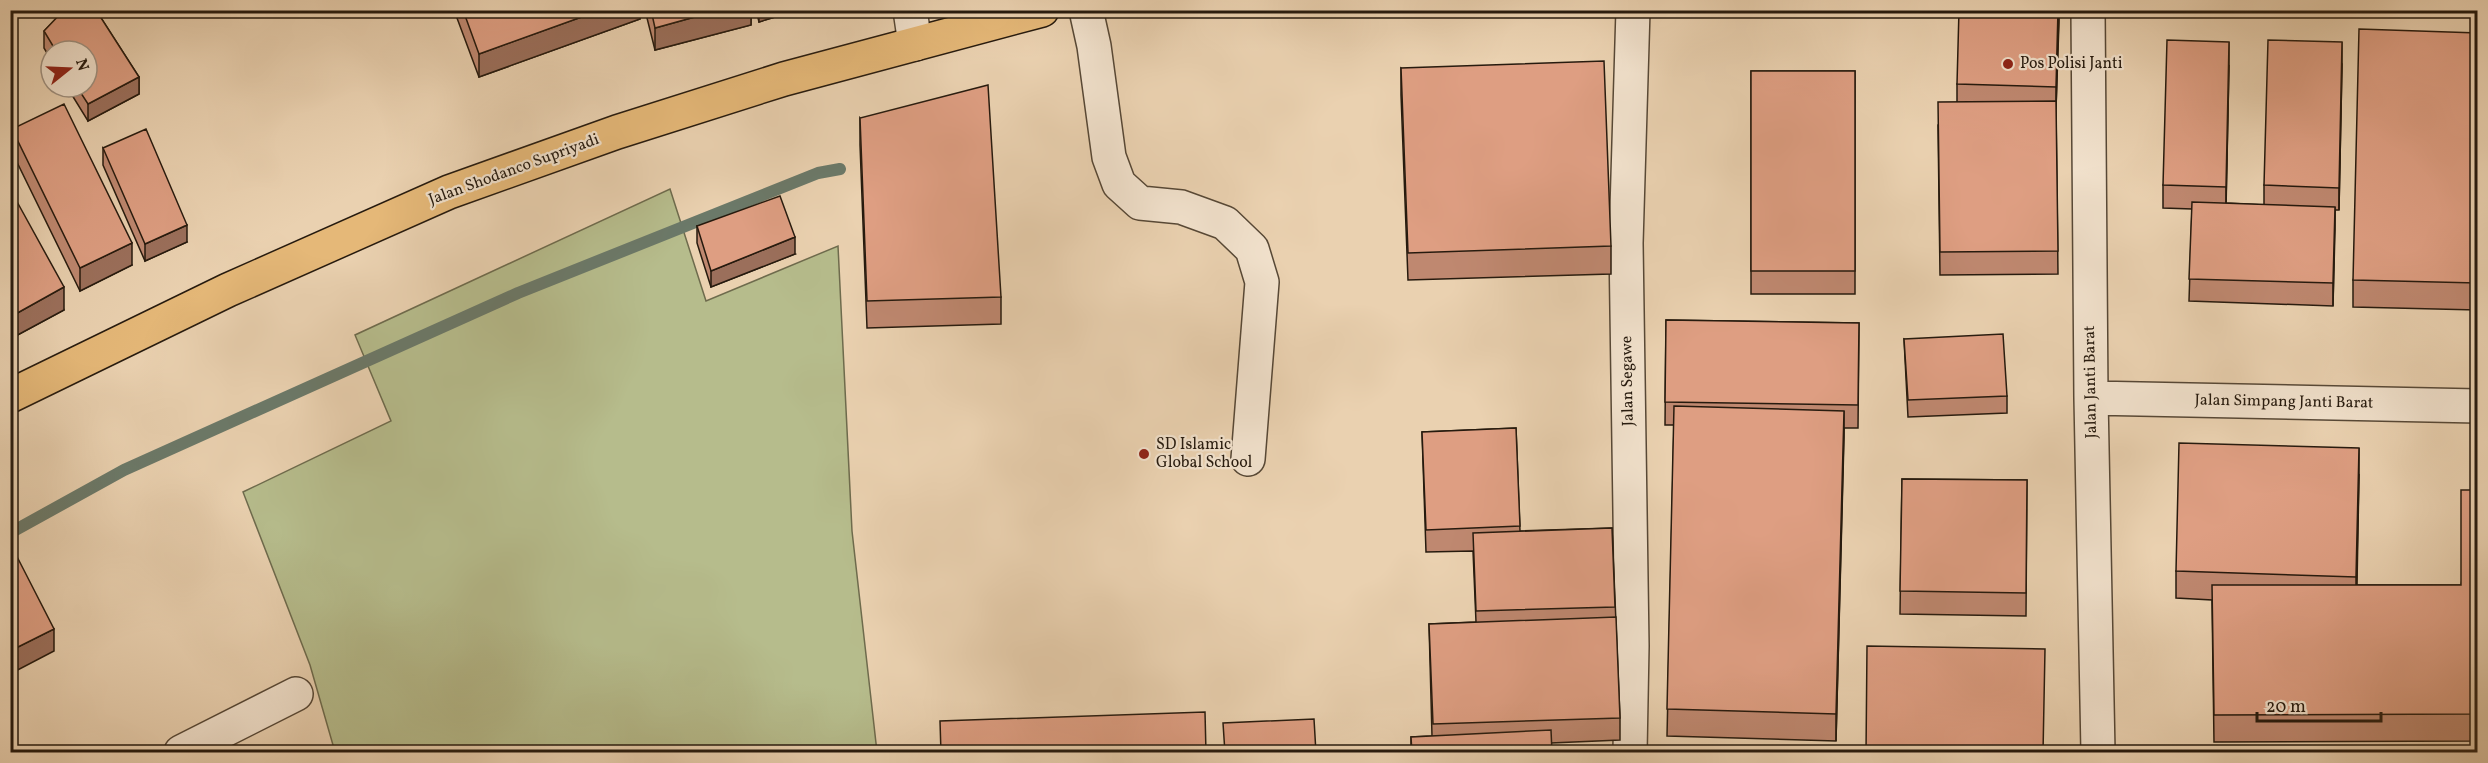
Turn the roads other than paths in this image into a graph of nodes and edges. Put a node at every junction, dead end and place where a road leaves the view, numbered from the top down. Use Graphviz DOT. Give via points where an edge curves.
graph roads {
  1 [pos="910,10"];
  2 [pos="1042,10"];
  3 [pos="1086,10"];
  4 [pos="1633,10"];
  5 [pos="2088,10"];
  6 [pos="915,44"];
  7 [pos="10,396"];
  8 [pos="2091,398"];
  9 [pos="2478,406"];
  10 [pos="1248,459"];
  11 [pos="296,694"];
  12 [pos="182,753"];
  13 [pos="1630,753"];
  14 [pos="2098,753"];
  1 -- 6 [label="street"];
  2 -- 6 [label="main road, Jalan Shodanco Supriyadi"];
  3 -- 10 [label="street" via="1109,158 1119,184 1140,203 1181,207 1225,223 1251,249 1262,282"];
  4 -- 13 [label="street, Jalan Segawe" via="1626,243"];
  5 -- 8 [label="street, Jalan Janti Barat"];
  6 -- 7 [label="main road, Jalan Shodanco Supriyadi" via="784,79 628,128 449,192 228,290"];
  8 -- 9 [label="street, Jalan Simpang Janti Barat"];
  8 -- 14 [label="street, Jalan Janti Barat"];
  11 -- 12 [label="street"];
}
